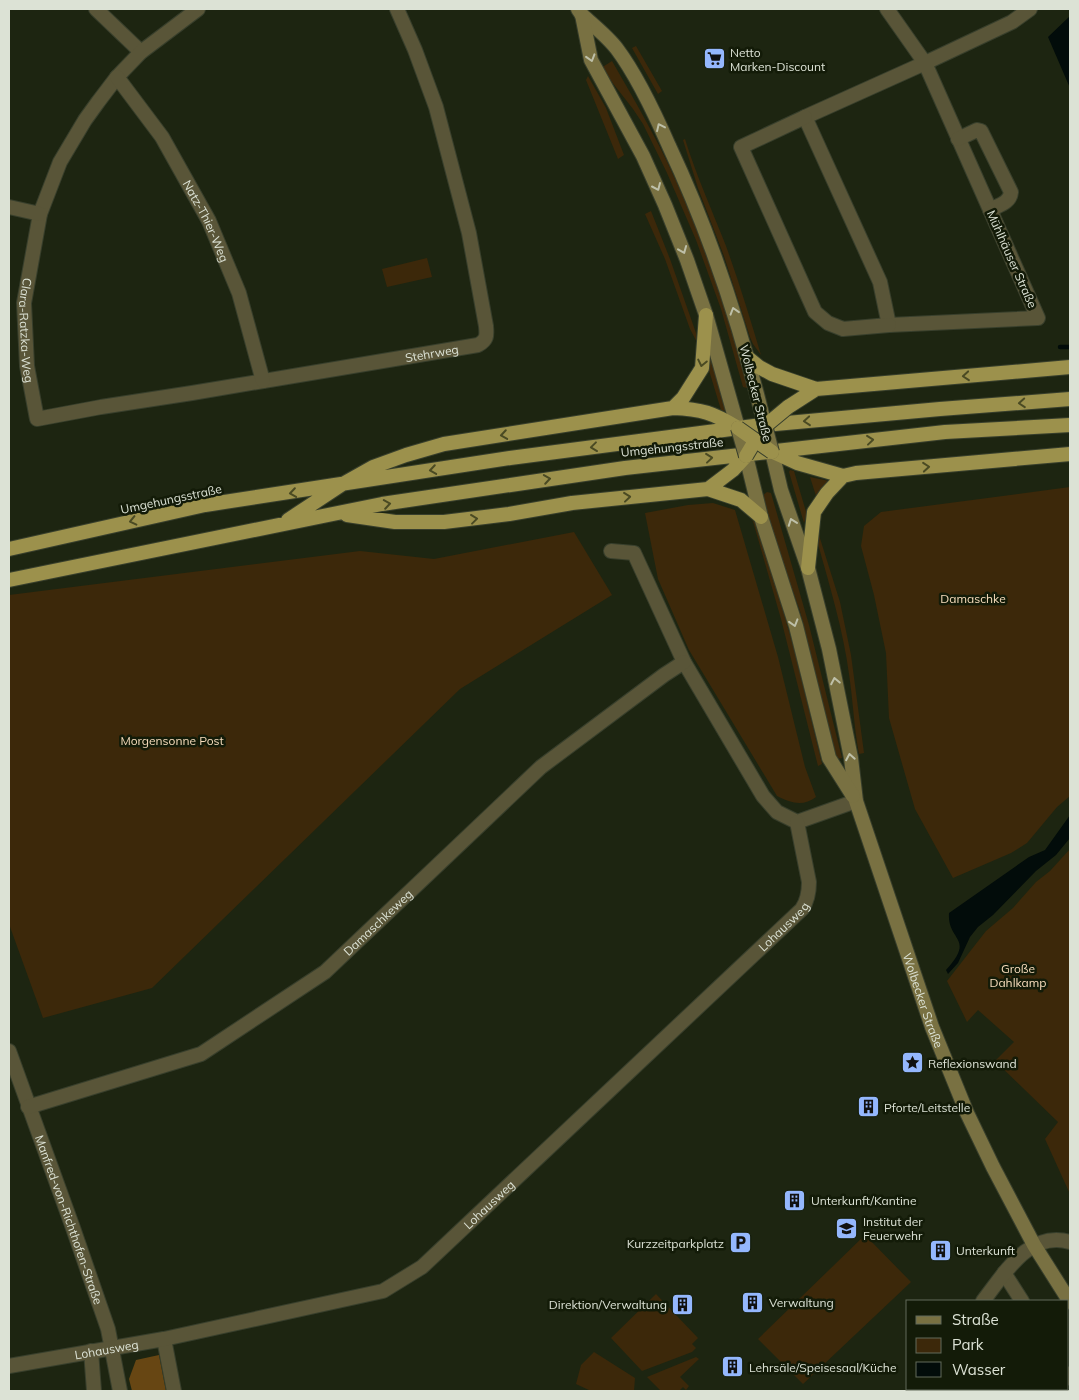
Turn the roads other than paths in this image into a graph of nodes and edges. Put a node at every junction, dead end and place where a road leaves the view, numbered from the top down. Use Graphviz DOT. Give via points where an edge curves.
graph roads {
  1 [pos="96,9"];
  2 [pos="198,9"];
  3 [pos="398,9"];
  4 [pos="887,9"];
  5 [pos="1030,9"];
  6 [pos="584,11"];
  7 [pos="141,52"];
  8 [pos="925,63"];
  9 [pos="118,76"];
  10 [pos="805,117"];
  11 [pos="958,138"];
  12 [pos="9,207"];
  13 [pos="990,210"];
  14 [pos="40,214"];
  15 [pos="706,314"];
  16 [pos="888,325"];
  17 [pos="748,358"];
  18 [pos="1070,367"];
  19 [pos="263,381"];
  20 [pos="816,389"];
  21 [pos="1070,400"];
  22 [pos="673,408"];
  23 [pos="37,420"];
  24 [pos="1070,425"];
  25 [pos="765,426"];
  26 [pos="738,428"];
  27 [pos="755,441"];
  28 [pos="1070,454"];
  29 [pos="773,459"];
  30 [pos="747,462"];
  31 [pos="843,476"];
  32 [pos="341,486"];
  33 [pos="708,489"];
  34 [pos="339,513"];
  35 [pos="761,516"];
  36 [pos="280,525"];
  37 [pos="9,549"];
  38 [pos="611,551"];
  39 [pos="808,568"];
  40 [pos="9,580"];
  41 [pos="684,662"];
  42 [pos="856,801"];
  43 [pos="797,822"];
  44 [pos="9,1051"];
  45 [pos="28,1107"];
  46 [pos="1070,1242"];
  47 [pos="1034,1245"];
  48 [pos="1004,1273"];
  49 [pos="984,1300"];
  50 [pos="1021,1300"];
  51 [pos="1069,1300"];
  52 [pos="164,1339"];
  53 [pos="113,1349"];
  54 [pos="92,1351"];
  55 [pos="9,1366"];
  56 [pos="94,1391"];
  57 [pos="120,1391"];
  58 [pos="174,1391"];
  1 -- 7 [label="street"];
  2 -- 7 [label="street, Clara-Ratzka-Weg"];
  3 -- 19 [label="street, Stehrweg" via="436,107 469,233 487,336 478,345"];
  4 -- 8 [label="street, Mühlhäuser Straße"];
  5 -- 8 [label="street, Mühlhäuser Straße" via="1012,22"];
  6 -- 15 [label="main road, Wolbecker Straße, one-way" via="591,60 643,156 669,214"];
  17 -- 6 [label="main road, Wolbecker Straße, one-way" via="716,255 652,108 617,48"];
  7 -- 9 [label="street, Clara-Ratzka-Weg"];
  8 -- 10 [label="street, Mühlhäuser Straße"];
  8 -- 11 [label="street, Mühlhäuser Straße"];
  9 -- 14 [label="street, Clara-Ratzka-Weg" via="84,120 60,162"];
  9 -- 19 [label="street, Natz-Thier-Weg" via="162,137 208,221 239,293"];
  10 -- 16 [label="street" via="880,282"];
  10 -- 16 [label="street, Mühlhäuser Straße" via="741,147 815,312 828,323 843,328"];
  11 -- 13 [label="street, Mühlhäuser Straße"];
  11 -- 13 [label="street" via="981,131 1010,192 1007,201"];
  12 -- 14 [label="street"];
  13 -- 16 [label="street, Mühlhäuser Straße" via="1038,318"];
  14 -- 23 [label="street, Clara-Ratzka-Weg" via="24,303 27,366"];
  15 -- 22 [label="highway, one-way" via="702,368"];
  15 -- 26 [label="main road, Wolbecker Straße"];
  17 -- 20 [label="highway" via="772,374"];
  17 -- 25 [label="main road, Wolbecker Straße, bridge"];
  18 -- 20 [label="highway, one-way"];
  19 -- 23 [label="street, Stehrweg"];
  20 -- 25 [label="highway, bridge" via="788,406"];
  21 -- 32 [label="highway, Umgehungsstraße, one-way" via="754,426 510,458"];
  22 -- 26 [label="highway" via="716,415"];
  22 -- 32 [label="highway, one-way" via="444,444 373,468"];
  34 -- 24 [label="highway, Umgehungsstraße, one-way" via="624,468 945,432"];
  25 -- 27 [label="highway, bridge"];
  25 -- 29 [label="main road, Wolbecker Straße, bridge"];
  26 -- 27 [label="highway, bridge"];
  26 -- 30 [label="main road, Wolbecker Straße, bridge"];
  27 -- 29 [label="highway, bridge"];
  27 -- 30 [label="highway, bridge"];
  31 -- 28 [label="highway, one-way"];
  29 -- 31 [label="highway" via="797,462"];
  39 -- 29 [label="main road, Wolbecker Straße, one-way"];
  30 -- 33 [label="highway"];
  30 -- 35 [label="main road, Wolbecker Straße"];
  31 -- 39 [label="highway" via="814,512"];
  32 -- 36 [label="highway, Umgehungsstraße"];
  32 -- 37 [label="highway, Umgehungsstraße, one-way" via="205,505"];
  34 -- 33 [label="highway, one-way" via="394,522 444,522 572,503"];
  33 -- 35 [label="highway" via="741,500"];
  34 -- 36 [label="highway, Umgehungsstraße"];
  35 -- 42 [label="main road, Wolbecker Straße, one-way" via="796,626 829,758"];
  36 -- 40 [label="highway, Umgehungsstraße"];
  38 -- 41 [label="street" via="634,553"];
  42 -- 39 [label="main road, Wolbecker Straße, one-way" via="851,758 829,649"];
  41 -- 43 [label="street" via="763,796 777,812"];
  41 -- 45 [label="street, Damaschkeweg" via="542,766 325,972 201,1054"];
  42 -- 43 [label="street"];
  42 -- 47 [label="main road, Wolbecker Straße" via="932,1027 967,1112"];
  43 -- 52 [label="street, Lohausweg" via="809,882 809,892 802,909 422,1267 383,1291"];
  44 -- 45 [label="street, Manfred-von-Richthofen-Straße"];
  45 -- 53 [label="street, Manfred-von-Richthofen-Straße"];
  46 -- 47 [label="street" via="1046,1240"];
  47 -- 48 [label="street"];
  47 -- 51 [label="main road, Wolbecker Straße"];
  48 -- 49 [label="street"];
  48 -- 50 [label="street"];
  52 -- 53 [label="street, Lohausweg"];
  52 -- 58 [label="street"];
  53 -- 54 [label="street, Lohausweg"];
  53 -- 57 [label="street, Manfred-von-Richthofen-Straße"];
  54 -- 55 [label="street, Lohausweg"];
  54 -- 56 [label="street"];
}
